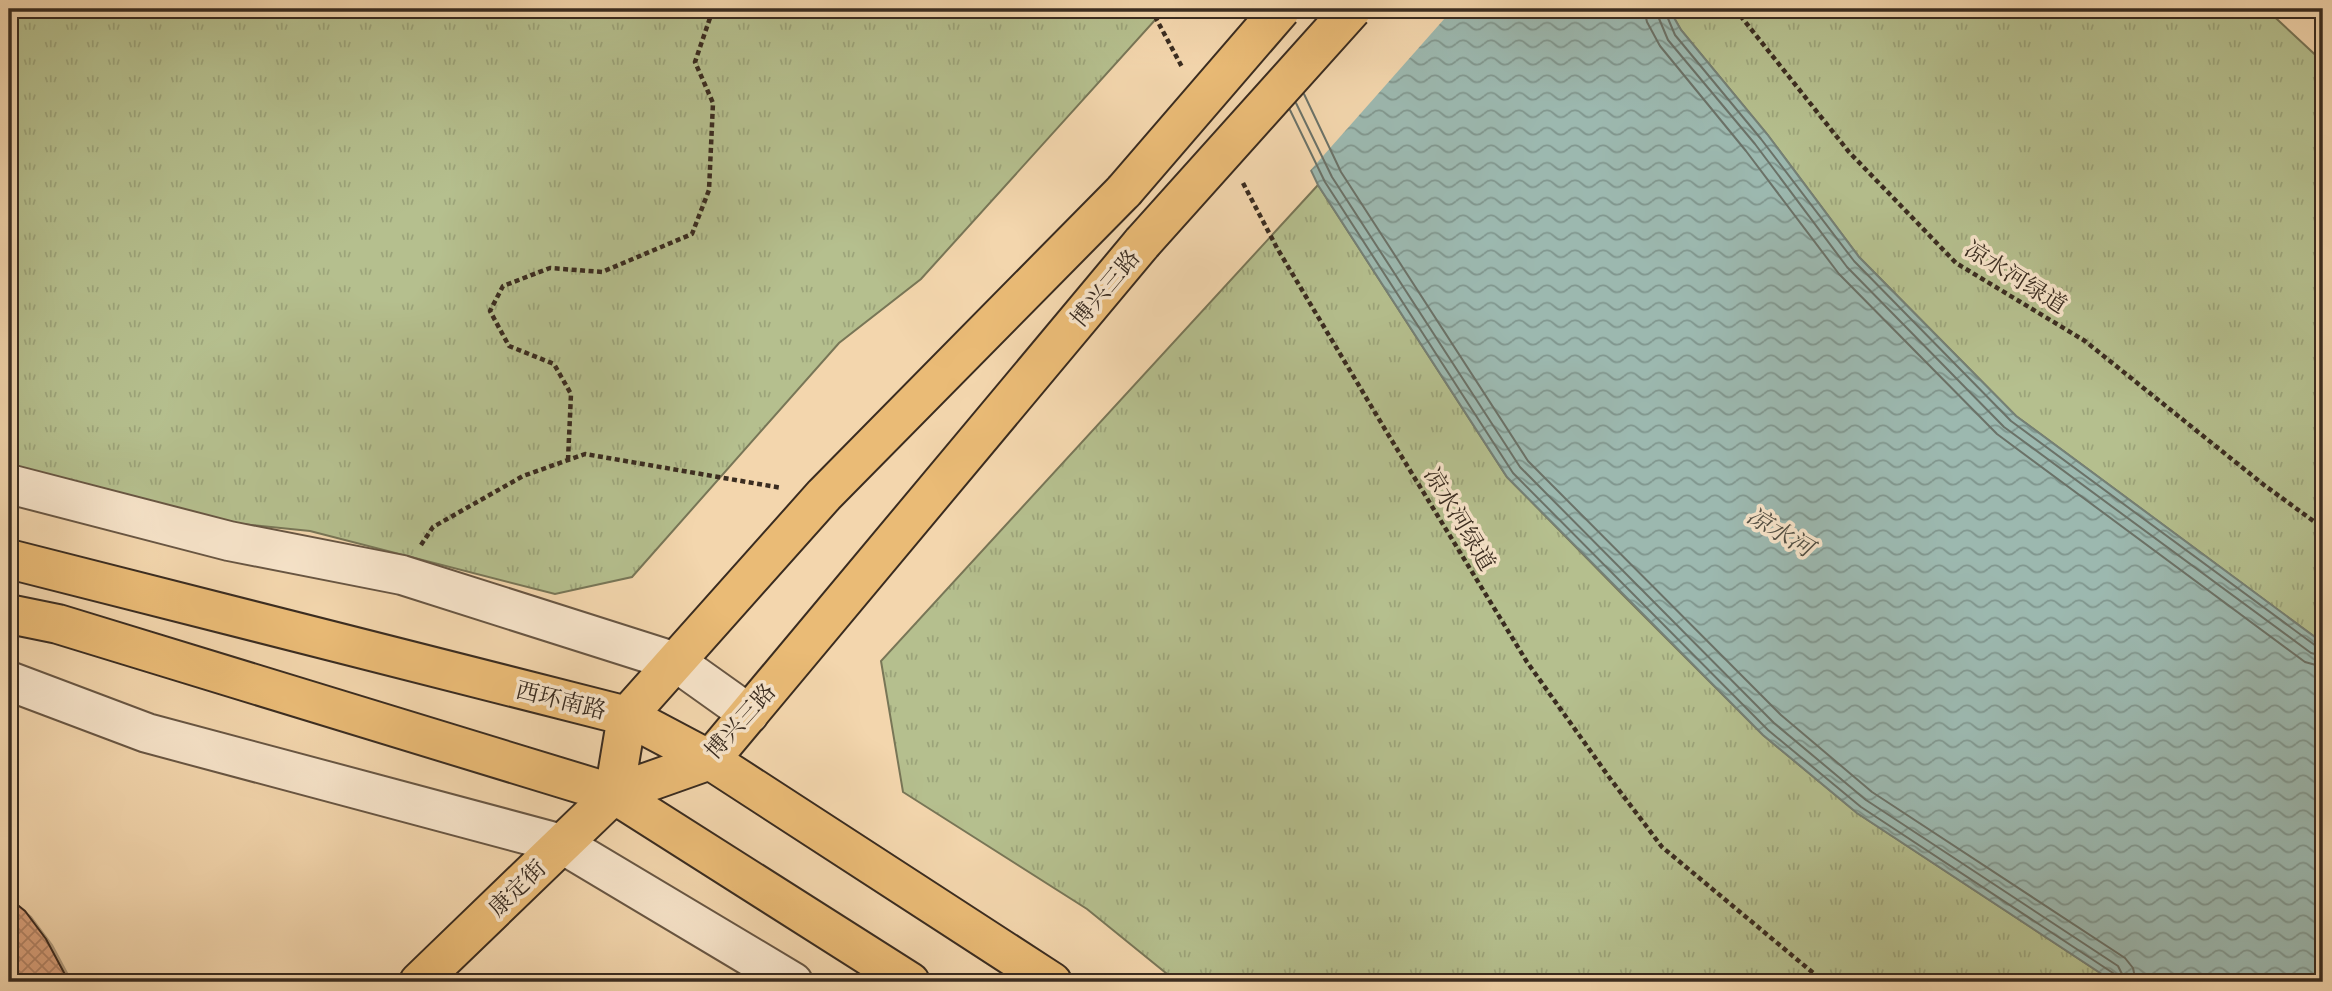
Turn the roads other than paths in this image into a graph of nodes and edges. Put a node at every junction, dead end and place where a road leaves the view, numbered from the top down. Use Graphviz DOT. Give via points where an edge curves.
graph roads {
  1 [pos="1281,9"];
  2 [pos="1352,9"];
  3 [pos="9,484"];
  4 [pos="9,558"];
  5 [pos="9,614"];
  6 [pos="676,662"];
  7 [pos="9,681"];
  8 [pos="749,714"];
  9 [pos="627,716"];
  10 [pos="710,760"];
  11 [pos="614,794"];
  12 [pos="562,844"];
  13 [pos="419,982"];
  14 [pos="793,982"];
  15 [pos="910,982"];
  16 [pos="1052,982"];
  1 -- 6 [label="main road, bridge" via="1124,191 824,495"];
  2 -- 8 [label="main road, 博兴三路, bridge" via="1142,243"];
  3 -- 6 [label="street" via="229,541 402,575"];
  4 -- 9 [label="main road, 西环南路"];
  5 -- 11 [label="main road" via="58,624"];
  6 -- 8 [label="street"];
  6 -- 9 [label="main road"];
  7 -- 12 [label="street" via="147,733"];
  8 -- 10 [label="main road, 博兴三路"];
  9 -- 10 [label="main road, 西环南路"];
  9 -- 11 [label="main road"];
  10 -- 11 [label="main road, 博兴三路"];
  10 -- 16 [label="main road, 西环南路"];
  11 -- 12 [label="main road, 康定街"];
  11 -- 15 [label="main road"];
  12 -- 13 [label="main road, 康定街"];
  12 -- 14 [label="street"];
}
